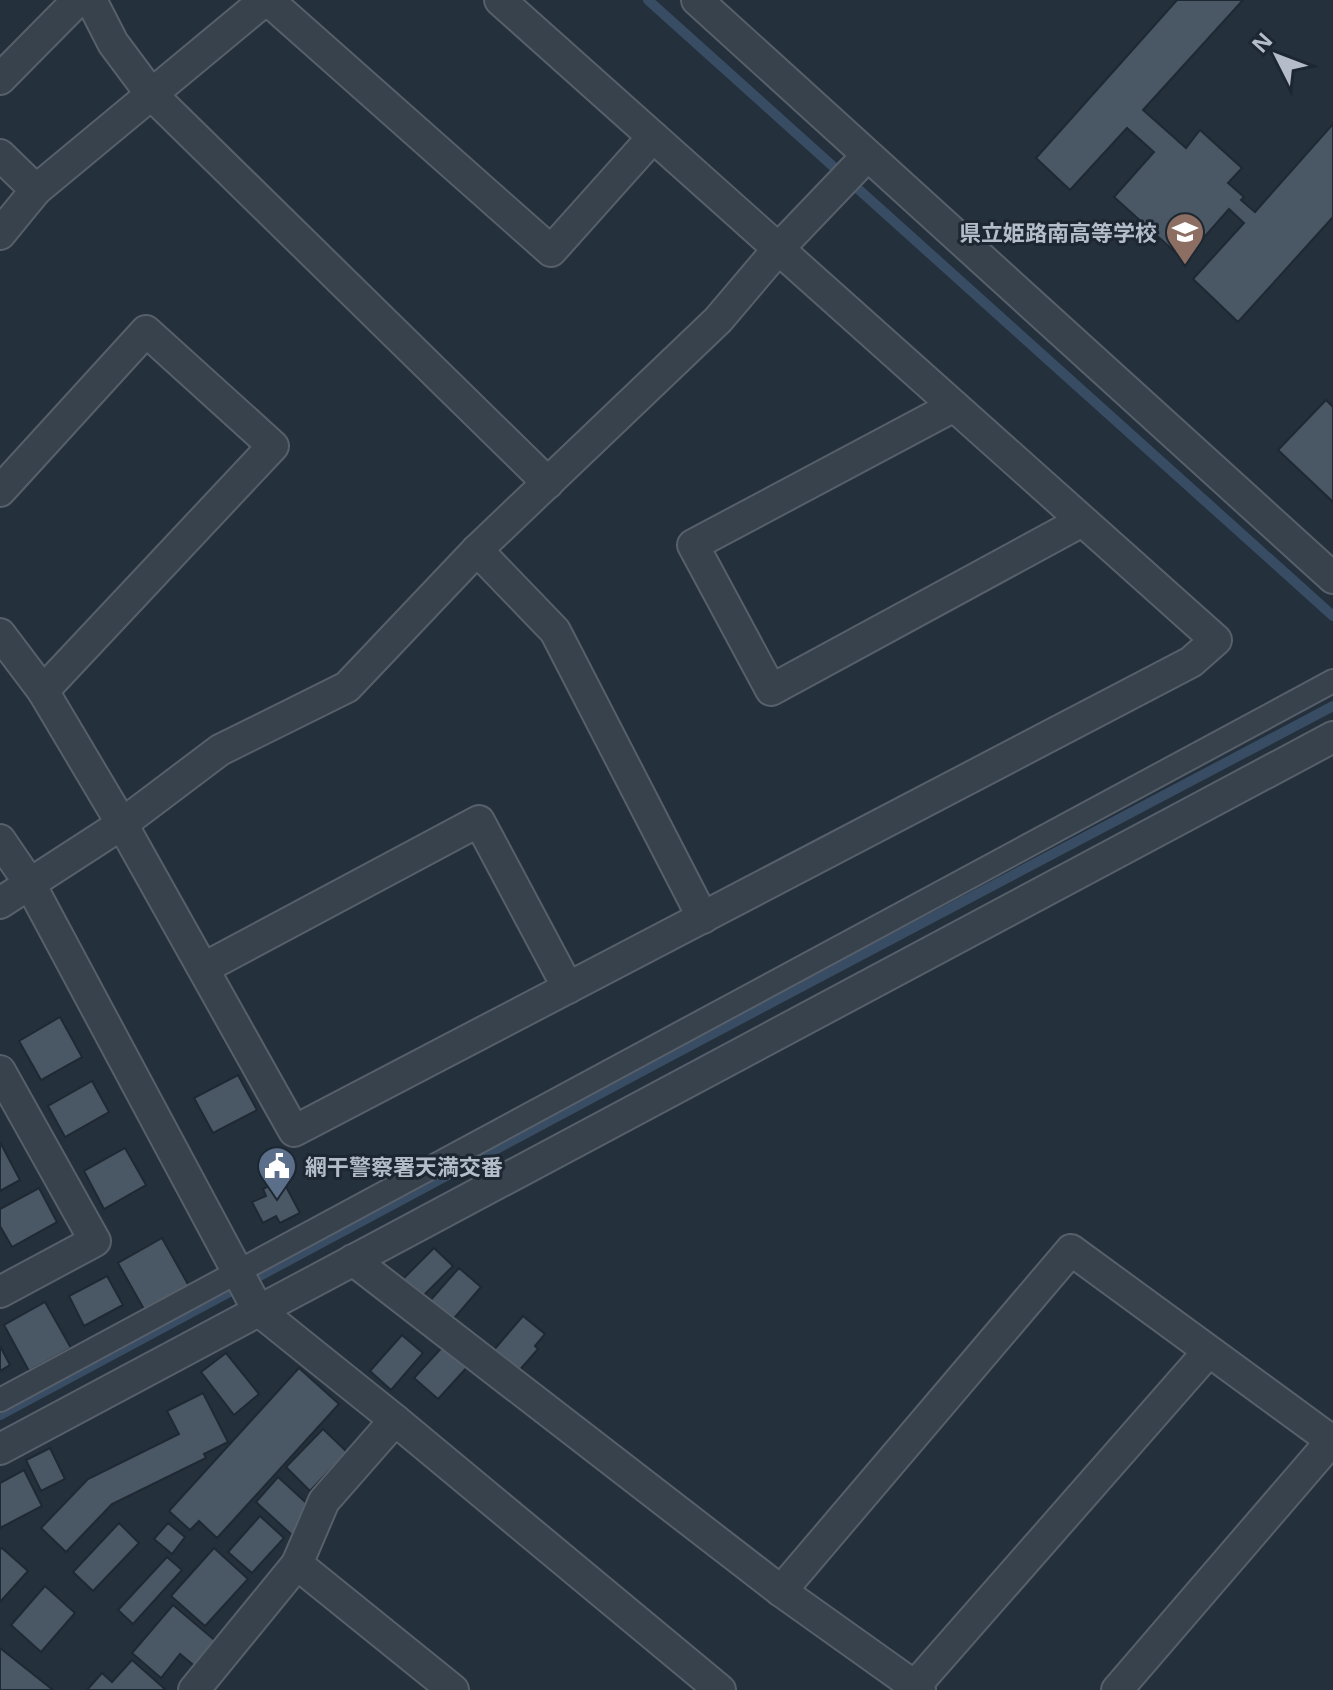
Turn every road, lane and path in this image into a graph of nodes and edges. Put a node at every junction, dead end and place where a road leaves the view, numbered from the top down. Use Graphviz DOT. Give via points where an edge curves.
graph roads {
  1 [pos="78,0"];
  2 [pos="91,0"];
  3 [pos="267,0"];
  4 [pos="500,0"];
  5 [pos="697,0"];
  6 [pos="0,79"];
  7 [pos="151,94"];
  8 [pos="653,137"];
  9 [pos="0,155"];
  10 [pos="867,156"];
  11 [pos="36,190"];
  12 [pos="0,234"];
  13 [pos="779,248"];
  14 [pos="954,406"];
  15 [pos="548,483"];
  16 [pos="0,491"];
  17 [pos="1082,521"];
  18 [pos="477,550"];
  19 [pos="1333,578"];
  20 [pos="0,634"];
  21 [pos="1333,681"];
  22 [pos="43,691"];
  23 [pos="1333,737"];
  24 [pos="122,824"];
  25 [pos="0,840"];
  26 [pos="30,884"];
  27 [pos="0,903"];
  28 [pos="703,918"];
  29 [pos="204,968"];
  30 [pos="568,988"];
  31 [pos="0,1071"];
  32 [pos="8,1105"];
  33 [pos="353,1260"];
  34 [pos="237,1272"];
  35 [pos="0,1292"];
  36 [pos="258,1310"];
  37 [pos="1208,1352"];
  38 [pos="0,1400"];
  39 [pos="395,1420"];
  40 [pos="1332,1440"];
  41 [pos="0,1449"];
  42 [pos="297,1564"];
  43 [pos="781,1591"];
  44 [pos="918,1688"];
  45 [pos="194,1690"];
  46 [pos="453,1690"];
  47 [pos="720,1690"];
  48 [pos="1117,1690"];
  1 -- 6 [label="street"];
  2 -- 7 [label="street" via="113,43"];
  3 -- 7 [label="street"];
  3 -- 8 [label="street" via="551,251"];
  4 -- 8 [label="street"];
  5 -- 10 [label="street"];
  7 -- 11 [label="street"];
  7 -- 15 [label="street"];
  8 -- 13 [label="street"];
  9 -- 11 [label="street"];
  10 -- 13 [label="street"];
  10 -- 19 [label="street"];
  11 -- 12 [label="street"];
  13 -- 14 [label="street"];
  13 -- 15 [label="street" via="718,320"];
  14 -- 17 [label="street"];
  14 -- 17 [label="street" via="693,545 771,690"];
  15 -- 18 [label="street"];
  16 -- 22 [label="street" via="146,331 273,446"];
  17 -- 28 [label="street" via="1216,640 1191,662"];
  18 -- 24 [label="street" via="347,687 220,750"];
  18 -- 28 [label="street" via="555,631"];
  20 -- 22 [label="street"];
  21 -- 34 [label="street"];
  22 -- 24 [label="street"];
  23 -- 33 [label="street"];
  24 -- 26 [label="street"];
  24 -- 29 [label="street"];
  25 -- 26 [label="street"];
  26 -- 27 [label="street"];
  26 -- 34 [label="street"];
  28 -- 30 [label="street"];
  29 -- 30 [label="street" via="294,1131"];
  29 -- 30 [label="street" via="479,821"];
  31 -- 32 [label="street"];
  32 -- 35 [label="street" via="95,1241"];
  33 -- 36 [label="street"];
  33 -- 43 [label="street"];
  34 -- 36 [label="street"];
  34 -- 38 [label="street"];
  36 -- 39 [label="street"];
  36 -- 41 [label="street"];
  37 -- 40 [label="street"];
  37 -- 43 [label="street" via="1071,1250"];
  37 -- 44 [label="street"];
  39 -- 42 [label="street" via="324,1501"];
  39 -- 47 [label="street"];
  40 -- 48 [label="street"];
  42 -- 45 [label="street"];
  42 -- 46 [label="street"];
  43 -- 44 [label="street"];
}
